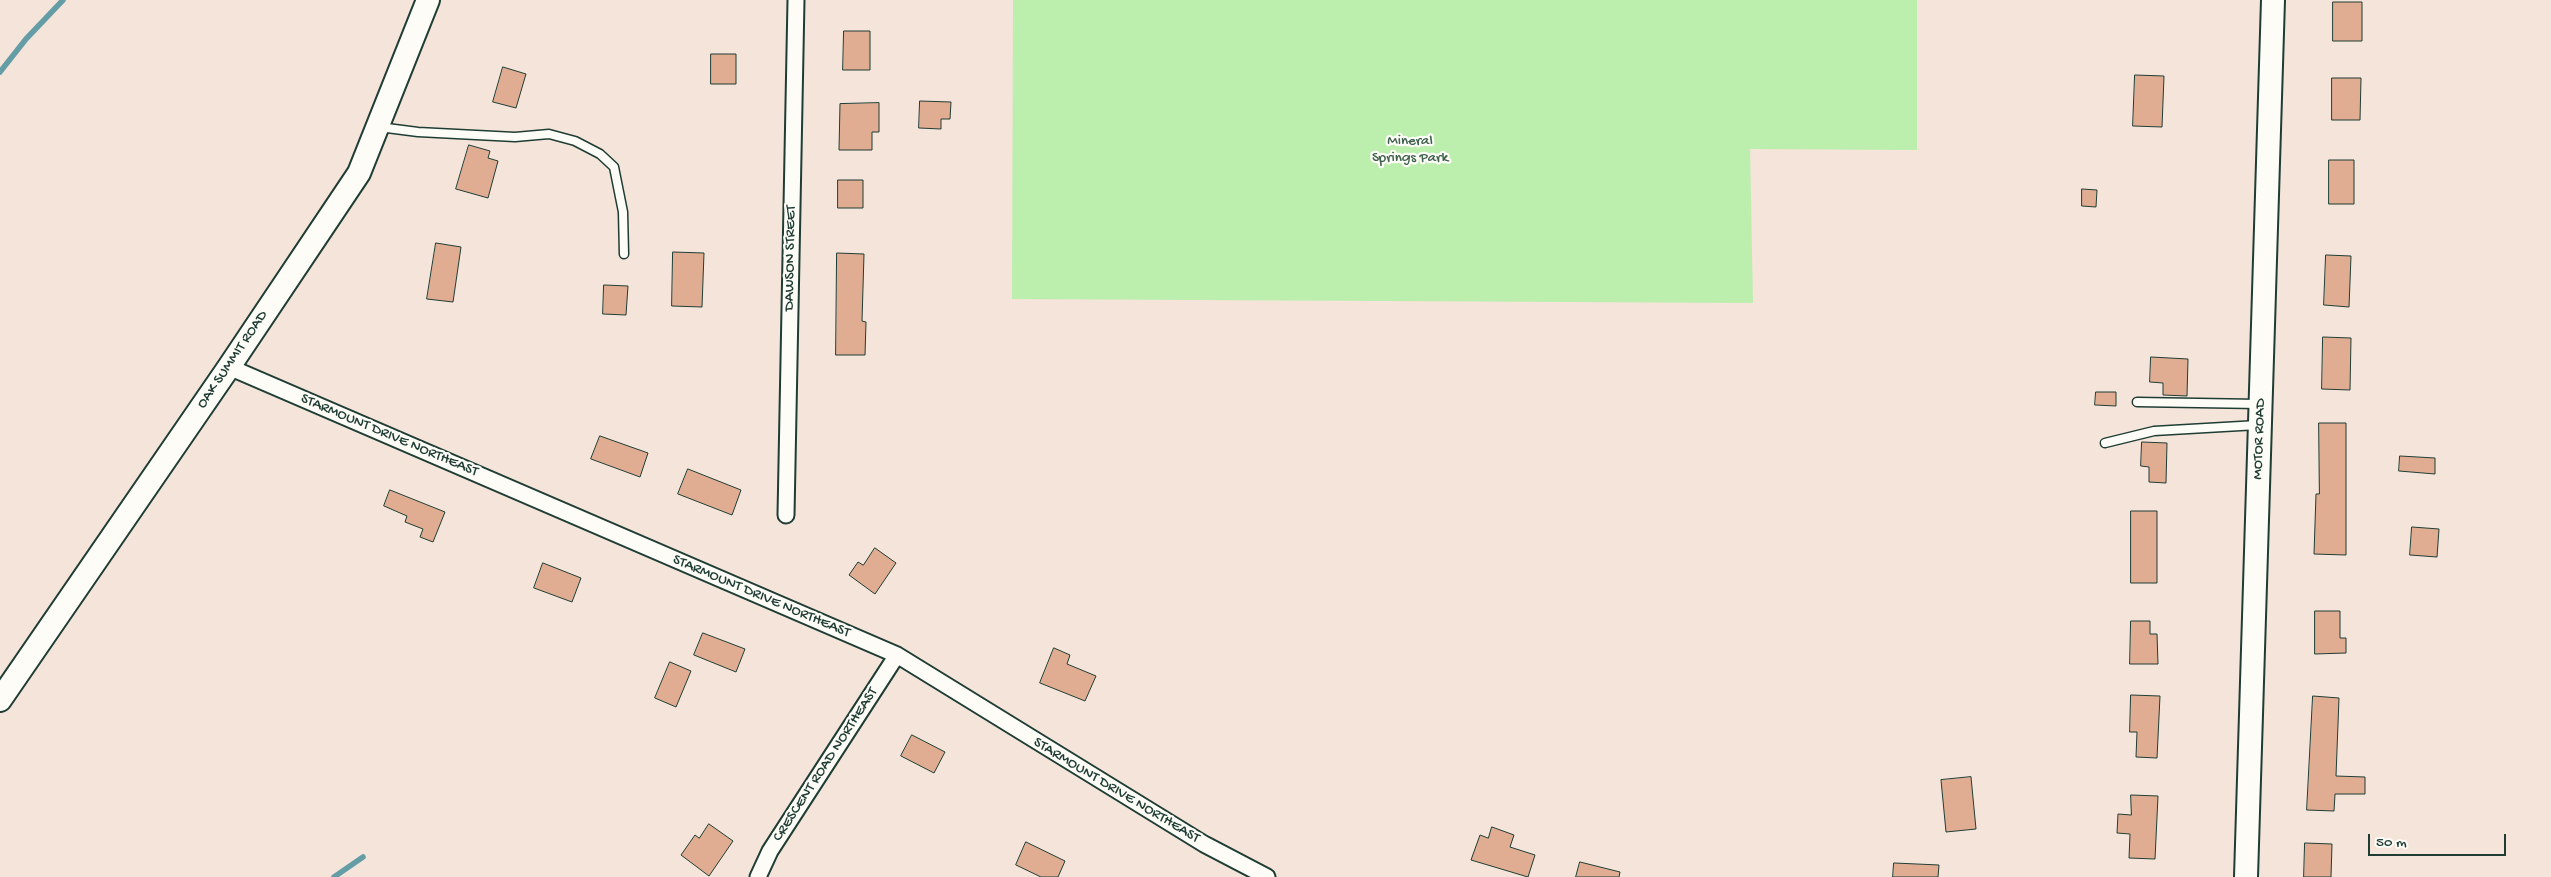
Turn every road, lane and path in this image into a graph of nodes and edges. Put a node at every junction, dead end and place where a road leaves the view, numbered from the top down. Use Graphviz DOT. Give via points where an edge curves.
graph roads {
  1 [pos="428,0"];
  2 [pos="796,0"];
  3 [pos="2273,0"];
  4 [pos="377,127"];
  5 [pos="624,254"];
  6 [pos="229,367"];
  7 [pos="2137,402"];
  8 [pos="2260,414"];
  9 [pos="2105,442"];
  10 [pos="786,515"];
  11 [pos="897,655"];
  12 [pos="0,700"];
  13 [pos="758,877"];
  14 [pos="1267,877"];
  15 [pos="2246,877"];
  1 -- 4 [label="street, OAK SUMMIT ROAD"];
  2 -- 10 [label="street, DAWSON STREET"];
  3 -- 8 [label="street, MOTOR ROAD"];
  4 -- 5 [label="lane" via="515,137 549,134 576,141 600,154 614,167 623,212"];
  4 -- 6 [label="street, OAK SUMMIT ROAD" via="359,173"];
  6 -- 11 [label="street, STARMOUNT DRIVE NORTHEAST"];
  6 -- 12 [label="street, OAK SUMMIT ROAD"];
  7 -- 8 [label="lane"];
  8 -- 9 [label="lane"];
  8 -- 15 [label="street, MOTOR ROAD"];
  11 -- 13 [label="street, CRESCENT ROAD NORTHEAST" via="770,851"];
  11 -- 14 [label="street, STARMOUNT DRIVE NORTHEAST" via="1204,844"];
}
